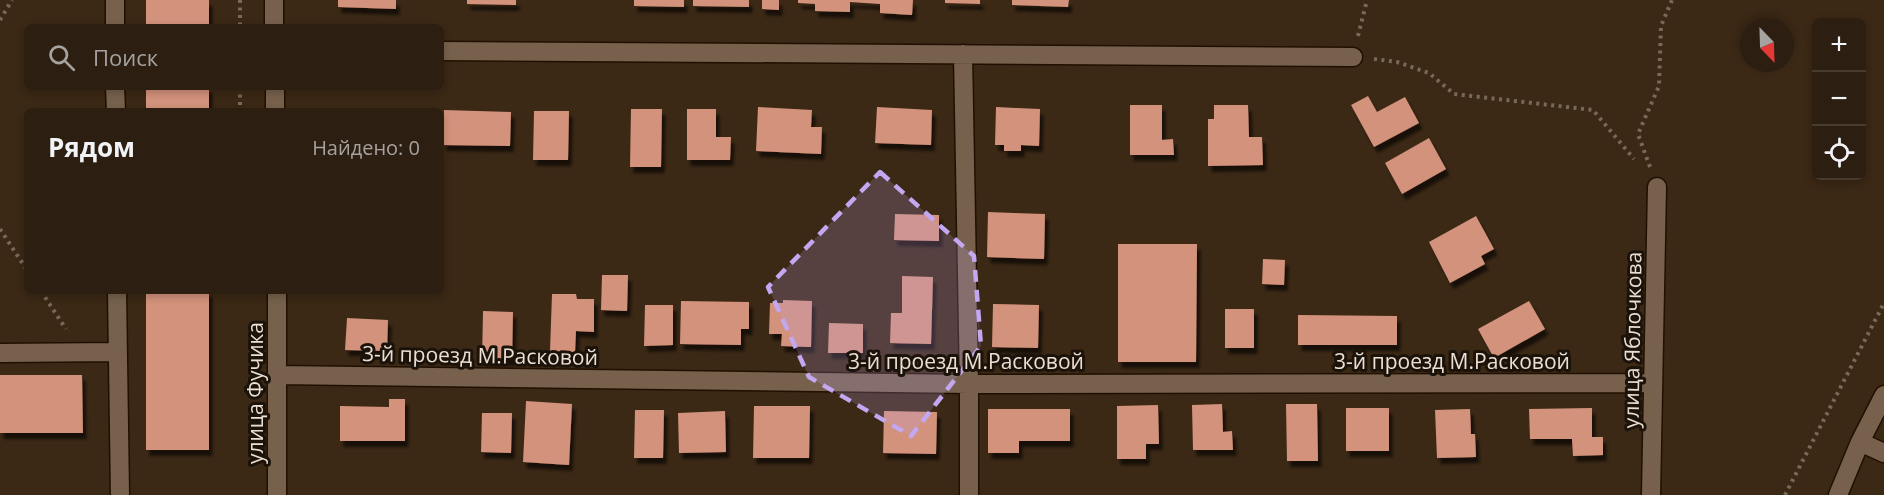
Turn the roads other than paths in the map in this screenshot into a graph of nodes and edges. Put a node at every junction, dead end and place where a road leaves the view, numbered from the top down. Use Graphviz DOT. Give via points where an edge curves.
graph roads {
  1 [pos="115,0"];
  2 [pos="274,0"];
  3 [pos="115,24"];
  4 [pos="274,24"];
  5 [pos="444,51"];
  6 [pos="963,54"];
  7 [pos="1353,57"];
  8 [pos="115,90"];
  9 [pos="275,90"];
  10 [pos="116,108"];
  11 [pos="275,108"];
  12 [pos="1657,187"];
  13 [pos="117,294"];
  14 [pos="277,294"];
  15 [pos="0,352"];
  16 [pos="117,352"];
  17 [pos="278,375"];
  18 [pos="969,384"];
  19 [pos="1653,384"];
  20 [pos="1884,395"];
  21 [pos="1860,442"];
  22 [pos="1884,453"];
  23 [pos="120,495"];
  24 [pos="277,495"];
  25 [pos="969,495"];
  26 [pos="1651,495"];
  27 [pos="1838,495"];
  1 -- 3 [label="street"];
  2 -- 4 [label="street"];
  5 -- 6 [label="street"];
  6 -- 7 [label="street"];
  6 -- 18 [label="street"];
  8 -- 10 [label="street"];
  9 -- 11 [label="street"];
  12 -- 19 [label="street, улица Яблочкова"];
  13 -- 16 [label="street"];
  14 -- 17 [label="street, улица Фучика"];
  15 -- 16 [label="street"];
  16 -- 23 [label="street"];
  17 -- 18 [label="street, 3-й проезд М.Расковой"];
  17 -- 24 [label="street, улица Фучика"];
  18 -- 19 [label="street, 3-й проезд М.Расковой"];
  18 -- 25 [label="street"];
  19 -- 26 [label="street, улица Яблочкова"];
  20 -- 21 [label="street"];
  21 -- 22 [label="street"];
  21 -- 27 [label="street"];
}
